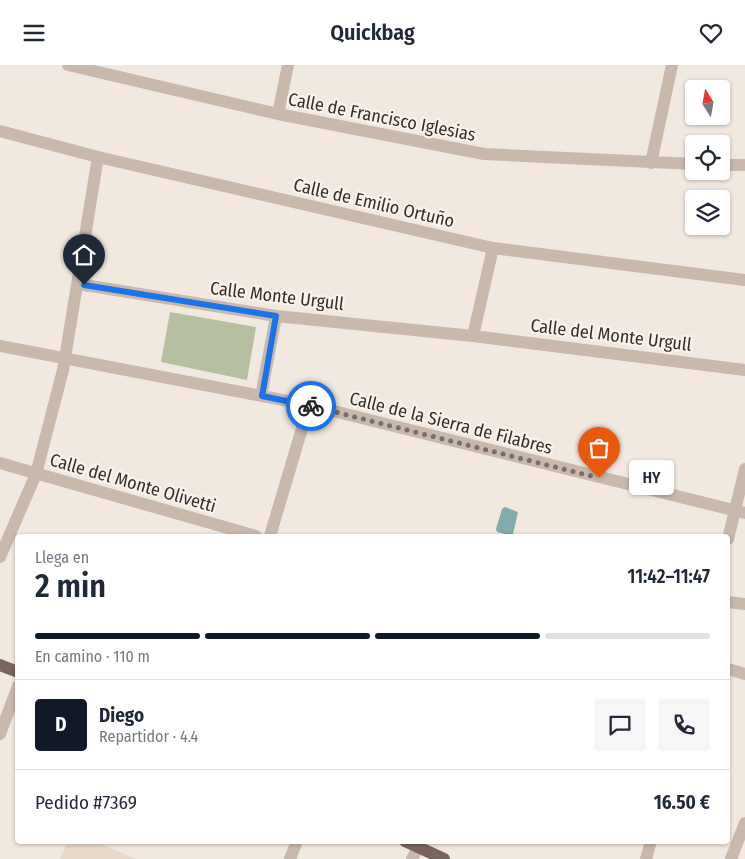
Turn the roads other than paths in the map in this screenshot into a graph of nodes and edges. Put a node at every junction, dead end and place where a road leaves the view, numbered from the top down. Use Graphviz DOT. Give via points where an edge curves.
graph roads {
  1 [pos="68,65"];
  2 [pos="288,65"];
  3 [pos="672,65"];
  4 [pos="278,115"];
  5 [pos="0,131"];
  6 [pos="98,157"];
  7 [pos="651,163"];
  8 [pos="685,164"];
  9 [pos="730,165"];
  10 [pos="745,165"];
  11 [pos="493,248"];
  12 [pos="745,280"];
  13 [pos="78,285"];
  14 [pos="276,316"];
  15 [pos="473,336"];
  16 [pos="0,346"];
  17 [pos="66,358"];
  18 [pos="745,370"];
  19 [pos="262,396"];
  20 [pos="309,405"];
  21 [pos="0,463"];
  22 [pos="745,469"];
  23 [pos="36,474"];
  24 [pos="740,512"];
  25 [pos="249,534"];
  26 [pos="271,534"];
  27 [pos="730,534"];
  28 [pos="0,557"];
  29 [pos="730,602"];
  30 [pos="745,604"];
  31 [pos="0,665"];
  32 [pos="730,670"];
  33 [pos="15,671"];
  34 [pos="745,674"];
  35 [pos="15,693"];
  36 [pos="0,734"];
  37 [pos="745,823"];
  38 [pos="296,844"];
  39 [pos="649,844"];
  40 [pos="415,853"];
  41 [pos="290,859"];
  42 [pos="444,859"];
  43 [pos="646,859"];
  44 [pos="731,859"];
  1 -- 4 [label="street, Calle de Francisco Iglesias"];
  2 -- 4 [label="street"];
  3 -- 7 [label="street"];
  4 -- 7 [label="street, Calle de Francisco Iglesias" via="484,154"];
  5 -- 6 [label="street, Calle de Emilio Ortuño"];
  6 -- 11 [label="street, Calle de Emilio Ortuño"];
  6 -- 13 [label="street"];
  7 -- 8 [label="street, Calle de Francisco Iglesias"];
  9 -- 10 [label="street"];
  11 -- 12 [label="street, Calle de Emilio Ortuño"];
  11 -- 15 [label="street"];
  13 -- 14 [label="street, Calle Monte Urgull"];
  13 -- 17 [label="street"];
  14 -- 15 [label="street, Calle Monte Urgull"];
  14 -- 19 [label="street"];
  15 -- 18 [label="street, Calle del Monte Urgull"];
  16 -- 17 [label="street, Calle de la Sierra de Filabres"];
  17 -- 19 [label="street, Calle de la Sierra de Filabres"];
  17 -- 23 [label="street"];
  19 -- 20 [label="street, Calle de la Sierra de Filabres"];
  20 -- 24 [label="street, Calle de la Sierra de Filabres"];
  20 -- 26 [label="street"];
  21 -- 23 [label="street, Calle del Monte Olivetti"];
  22 -- 24 [label="street"];
  23 -- 25 [label="street, Calle del Monte Olivetti"];
  23 -- 28 [label="street"];
  24 -- 27 [label="street"];
  29 -- 30 [label="street"];
  31 -- 33 [label="main road"];
  32 -- 34 [label="street"];
  35 -- 36 [label="street"];
  37 -- 44 [label="street"];
  38 -- 41 [label="street"];
  39 -- 43 [label="street"];
  40 -- 42 [label="main road"];
}
